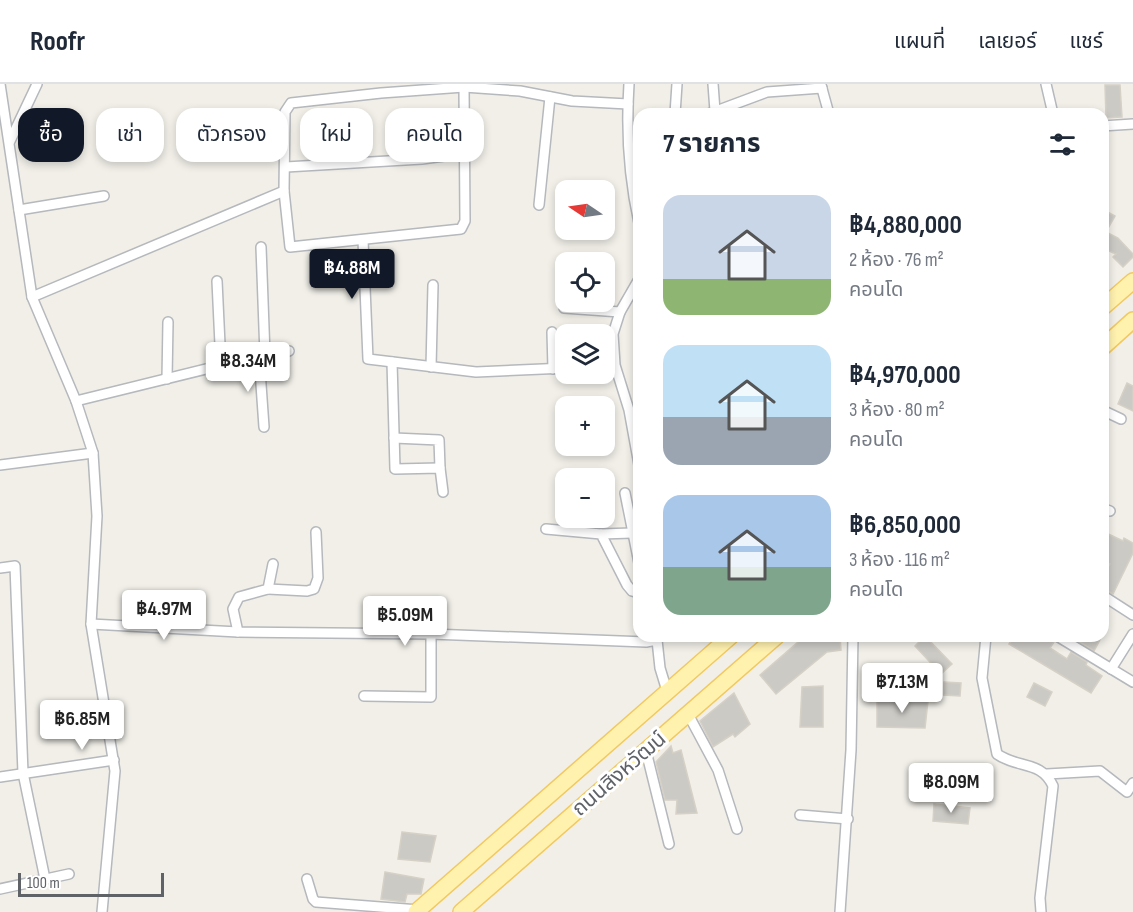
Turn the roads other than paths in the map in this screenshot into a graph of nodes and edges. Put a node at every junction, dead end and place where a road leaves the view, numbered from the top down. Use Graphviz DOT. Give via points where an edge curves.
graph roads {
  1 [pos="0,84"];
  2 [pos="37,84"];
  3 [pos="629,84"];
  4 [pos="677,84"];
  5 [pos="713,84"];
  6 [pos="1046,84"];
  7 [pos="821,86"];
  8 [pos="464,87"];
  9 [pos="381,88"];
  10 [pos="550,97"];
  11 [pos="628,104"];
  12 [pos="465,108"];
  13 [pos="675,108"];
  14 [pos="712,108"];
  15 [pos="723,108"];
  16 [pos="827,108"];
  17 [pos="1052,108"];
  18 [pos="1133,124"];
  19 [pos="1109,126"];
  20 [pos="10,141"];
  21 [pos="385,161"];
  22 [pos="466,162"];
  23 [pos="633,165"];
  24 [pos="286,167"];
  25 [pos="284,191"];
  26 [pos="104,196"];
  27 [pos="539,205"];
  28 [pos="19,210"];
  29 [pos="363,240"];
  30 [pos="261,247"];
  31 [pos="217,281"];
  32 [pos="1133,281"];
  33 [pos="433,285"];
  34 [pos="633,289"];
  35 [pos="32,297"];
  36 [pos="1109,302"];
  37 [pos="615,312"];
  38 [pos="620,312"];
  39 [pos="1133,320"];
  40 [pos="168,322"];
  41 [pos="615,328"];
  42 [pos="552,332"];
  43 [pos="1109,342"];
  44 [pos="289,351"];
  45 [pos="262,356"];
  46 [pos="392,362"];
  47 [pos="615,365"];
  48 [pos="221,366"];
  49 [pos="431,367"];
  50 [pos="554,369"];
  51 [pos="167,379"];
  52 [pos="76,401"];
  53 [pos="1109,413"];
  54 [pos="1121,419"];
  55 [pos="264,427"];
  56 [pos="633,432"];
  57 [pos="394,438"];
  58 [pos="93,453"];
  59 [pos="0,465"];
  60 [pos="440,468"];
  61 [pos="443,492"];
  62 [pos="625,493"];
  63 [pos="546,529"];
  64 [pos="316,532"];
  65 [pos="632,532"];
  66 [pos="601,534"];
  67 [pos="633,536"];
  68 [pos="273,564"];
  69 [pos="0,567"];
  70 [pos="268,589"];
  71 [pos="633,591"];
  72 [pos="1109,600"];
  73 [pos="1133,615"];
  74 [pos="91,624"];
  75 [pos="238,632"];
  76 [pos="431,634"];
  77 [pos="1133,634"];
  78 [pos="633,642"];
  79 [pos="657,642"];
  80 [pos="723,642"];
  81 [pos="770,642"];
  82 [pos="853,642"];
  83 [pos="985,642"];
  84 [pos="1067,642"];
  85 [pos="1111,669"];
  86 [pos="1133,681"];
  87 [pos="667,691"];
  88 [pos="364,696"];
  89 [pos="688,714"];
  90 [pos="646,751"];
  91 [pos="114,760"];
  92 [pos="23,773"];
  93 [pos="1047,774"];
  94 [pos="0,777"];
  95 [pos="1133,783"];
  96 [pos="800,815"];
  97 [pos="848,819"];
  98 [pos="737,829"];
  99 [pos="669,844"];
  100 [pos="69,874"];
  101 [pos="45,879"];
  102 [pos="307,879"];
  103 [pos="0,889"];
  104 [pos="417,911"];
  105 [pos="102,912"];
  106 [pos="461,912"];
  107 [pos="840,912"];
  108 [pos="1041,912"];
  1 -- 20 [label="street"];
  2 -- 20 [label="street"];
  3 -- 11 [label="street"];
  4 -- 13 [label="street"];
  5 -- 14 [label="street"];
  6 -- 17 [label="street"];
  7 -- 15 [label="street" via="767,92"];
  7 -- 16 [label="street"];
  8 -- 9 [label="street"];
  8 -- 10 [label="street"];
  8 -- 12 [label="street"];
  9 -- 24 [label="street" via="287,106"];
  10 -- 11 [label="street"];
  10 -- 27 [label="street"];
  11 -- 23 [label="street"];
  18 -- 19 [label="street"];
  20 -- 28 [label="street"];
  21 -- 24 [label="street"];
  22 -- 29 [label="street" via="465,221 461,229"];
  24 -- 25 [label="street"];
  25 -- 29 [label="street" via="290,247"];
  25 -- 35 [label="street"];
  26 -- 28 [label="street"];
  28 -- 35 [label="street"];
  29 -- 46 [label="street" via="368,359"];
  30 -- 45 [label="street"];
  31 -- 48 [label="street"];
  32 -- 36 [label="main road"];
  33 -- 49 [label="street"];
  34 -- 38 [label="street"];
  35 -- 52 [label="street"];
  37 -- 38 [label="street"];
  38 -- 41 [label="street"];
  39 -- 43 [label="main road"];
  40 -- 51 [label="street"];
  42 -- 50 [label="street"];
  44 -- 45 [label="street"];
  45 -- 48 [label="street"];
  45 -- 55 [label="street"];
  46 -- 49 [label="street"];
  46 -- 57 [label="street"];
  47 -- 56 [label="street"];
  48 -- 51 [label="street"];
  49 -- 50 [label="street" via="476,372"];
  51 -- 52 [label="street"];
  52 -- 58 [label="street"];
  53 -- 54 [label="street"];
  57 -- 60 [label="street" via="439,440"];
  57 -- 60 [label="street" via="395,469"];
  58 -- 59 [label="street"];
  58 -- 74 [label="street" via="97,516"];
  60 -- 61 [label="street"];
  62 -- 65 [label="street"];
  63 -- 66 [label="street"];
  64 -- 70 [label="street" via="318,578 314,589"];
  65 -- 66 [label="street"];
  65 -- 67 [label="street"];
  66 -- 71 [label="street"];
  68 -- 70 [label="street"];
  69 -- 92 [label="street" via="15,566"];
  70 -- 75 [label="street" via="239,597 233,609"];
  72 -- 73 [label="street"];
  74 -- 75 [label="street"];
  74 -- 91 [label="street"];
  75 -- 76 [label="street"];
  76 -- 78 [label="street"];
  76 -- 88 [label="street" via="431,697"];
  77 -- 85 [label="street"];
  79 -- 87 [label="street"];
  80 -- 87 [label="main road, ถนนสิงหวัฒน์"];
  81 -- 89 [label="main road, ถนนสิงหวัฒน์"];
  82 -- 97 [label="street"];
  83 -- 93 [label="street" via="982,678 997,754"];
  84 -- 85 [label="street"];
  85 -- 86 [label="street"];
  87 -- 104 [label="main road, ถนนสิงหวัฒน์"];
  89 -- 90 [label="main road, ถนนสิงหวัฒน์"];
  89 -- 98 [label="street" via="718,770"];
  90 -- 99 [label="street"];
  90 -- 106 [label="main road, ถนนสิงหวัฒน์"];
  91 -- 92 [label="street"];
  91 -- 105 [label="street"];
  92 -- 94 [label="street"];
  92 -- 101 [label="street"];
  93 -- 95 [label="street" via="1100,771 1127,792"];
  93 -- 108 [label="street" via="1053,786"];
  96 -- 97 [label="street"];
  97 -- 107 [label="street"];
  100 -- 101 [label="street"];
  101 -- 103 [label="street"];
  102 -- 104 [label="street" via="316,902"];
}
